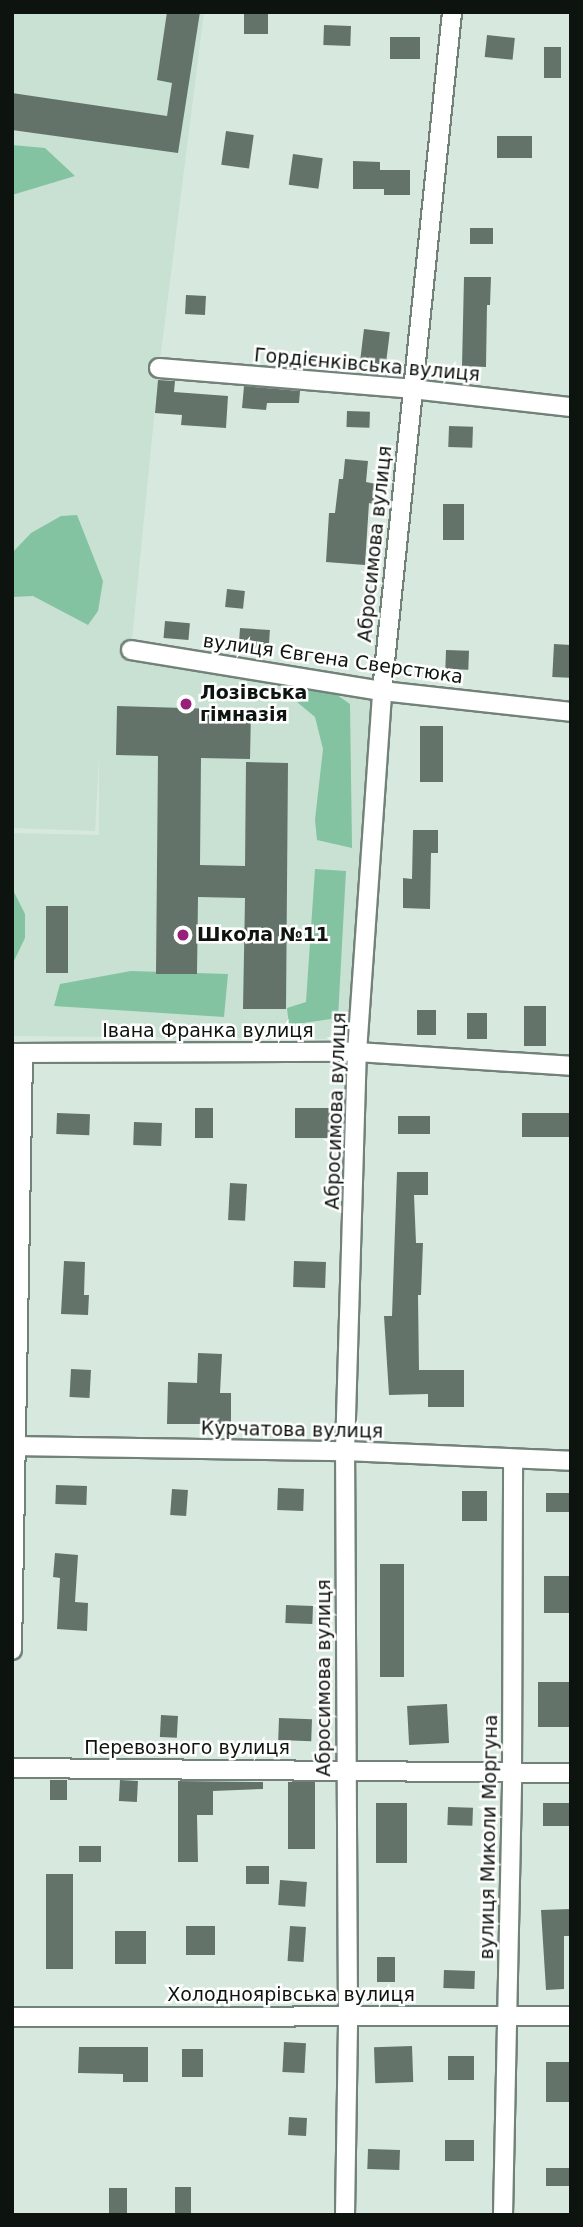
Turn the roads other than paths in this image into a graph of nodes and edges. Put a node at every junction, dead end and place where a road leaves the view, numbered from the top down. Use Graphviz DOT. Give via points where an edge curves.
graph roads {
  1 [pos="452,12"];
  2 [pos="159,368"];
  3 [pos="412,388"];
  4 [pos="571,407"];
  5 [pos="131,650"];
  6 [pos="382,691"];
  7 [pos="571,712"];
  8 [pos="358,1052"];
  9 [pos="18,1053"];
  10 [pos="571,1066"];
  11 [pos="14,1446"];
  12 [pos="345,1451"];
  13 [pos="513,1461"];
  14 [pos="571,1461"];
  15 [pos="12,1650"];
  16 [pos="12,1768"];
  17 [pos="344,1770"];
  18 [pos="571,1773"];
  19 [pos="512,1775"];
  20 [pos="348,2015"];
  21 [pos="571,2016"];
  22 [pos="12,2017"];
  23 [pos="508,2017"];
  24 [pos="345,2215"];
  25 [pos="503,2215"];
  1 -- 3 [label="street, Абросимова вулиця"];
  2 -- 3 [label="street, Гордієнківська вулиця"];
  3 -- 4 [label="street, Гордієнківська вулиця"];
  3 -- 6 [label="street, Абросимова вулиця"];
  5 -- 6 [label="street, вулиця Євгена Сверстюка"];
  6 -- 7 [label="street, вулиця Євгена Сверстюка"];
  6 -- 8 [label="street, Абросимова вулиця"];
  8 -- 9 [label="street, Івана Франка вулиця"];
  8 -- 10 [label="street, Івана Франка вулиця"];
  8 -- 12 [label="street, Абросимова вулиця"];
  9 -- 11 [label="street"];
  11 -- 12 [label="street, Курчатова вулиця"];
  11 -- 15 [label="street"];
  12 -- 13 [label="street, Курчатова вулиця"];
  12 -- 17 [label="street, Абросимова вулиця"];
  13 -- 14 [label="street, Курчатова вулиця"];
  13 -- 19 [label="street, вулиця Миколи Моргуна"];
  16 -- 17 [label="street, Перевозного вулиця"];
  17 -- 19 [label="street, Перевозного вулиця"];
  17 -- 20 [label="street, Абросимова вулиця"];
  18 -- 19 [label="street, Перевозного вулиця"];
  19 -- 23 [label="street, вулиця Миколи Моргуна"];
  20 -- 22 [label="street, Холодноярівська вулиця"];
  20 -- 23 [label="street, Холодноярівська вулиця"];
  20 -- 24 [label="street, Абросимова вулиця"];
  21 -- 23 [label="street, Холодноярівська вулиця"];
  23 -- 25 [label="street, вулиця Миколи Моргуна"];
}
